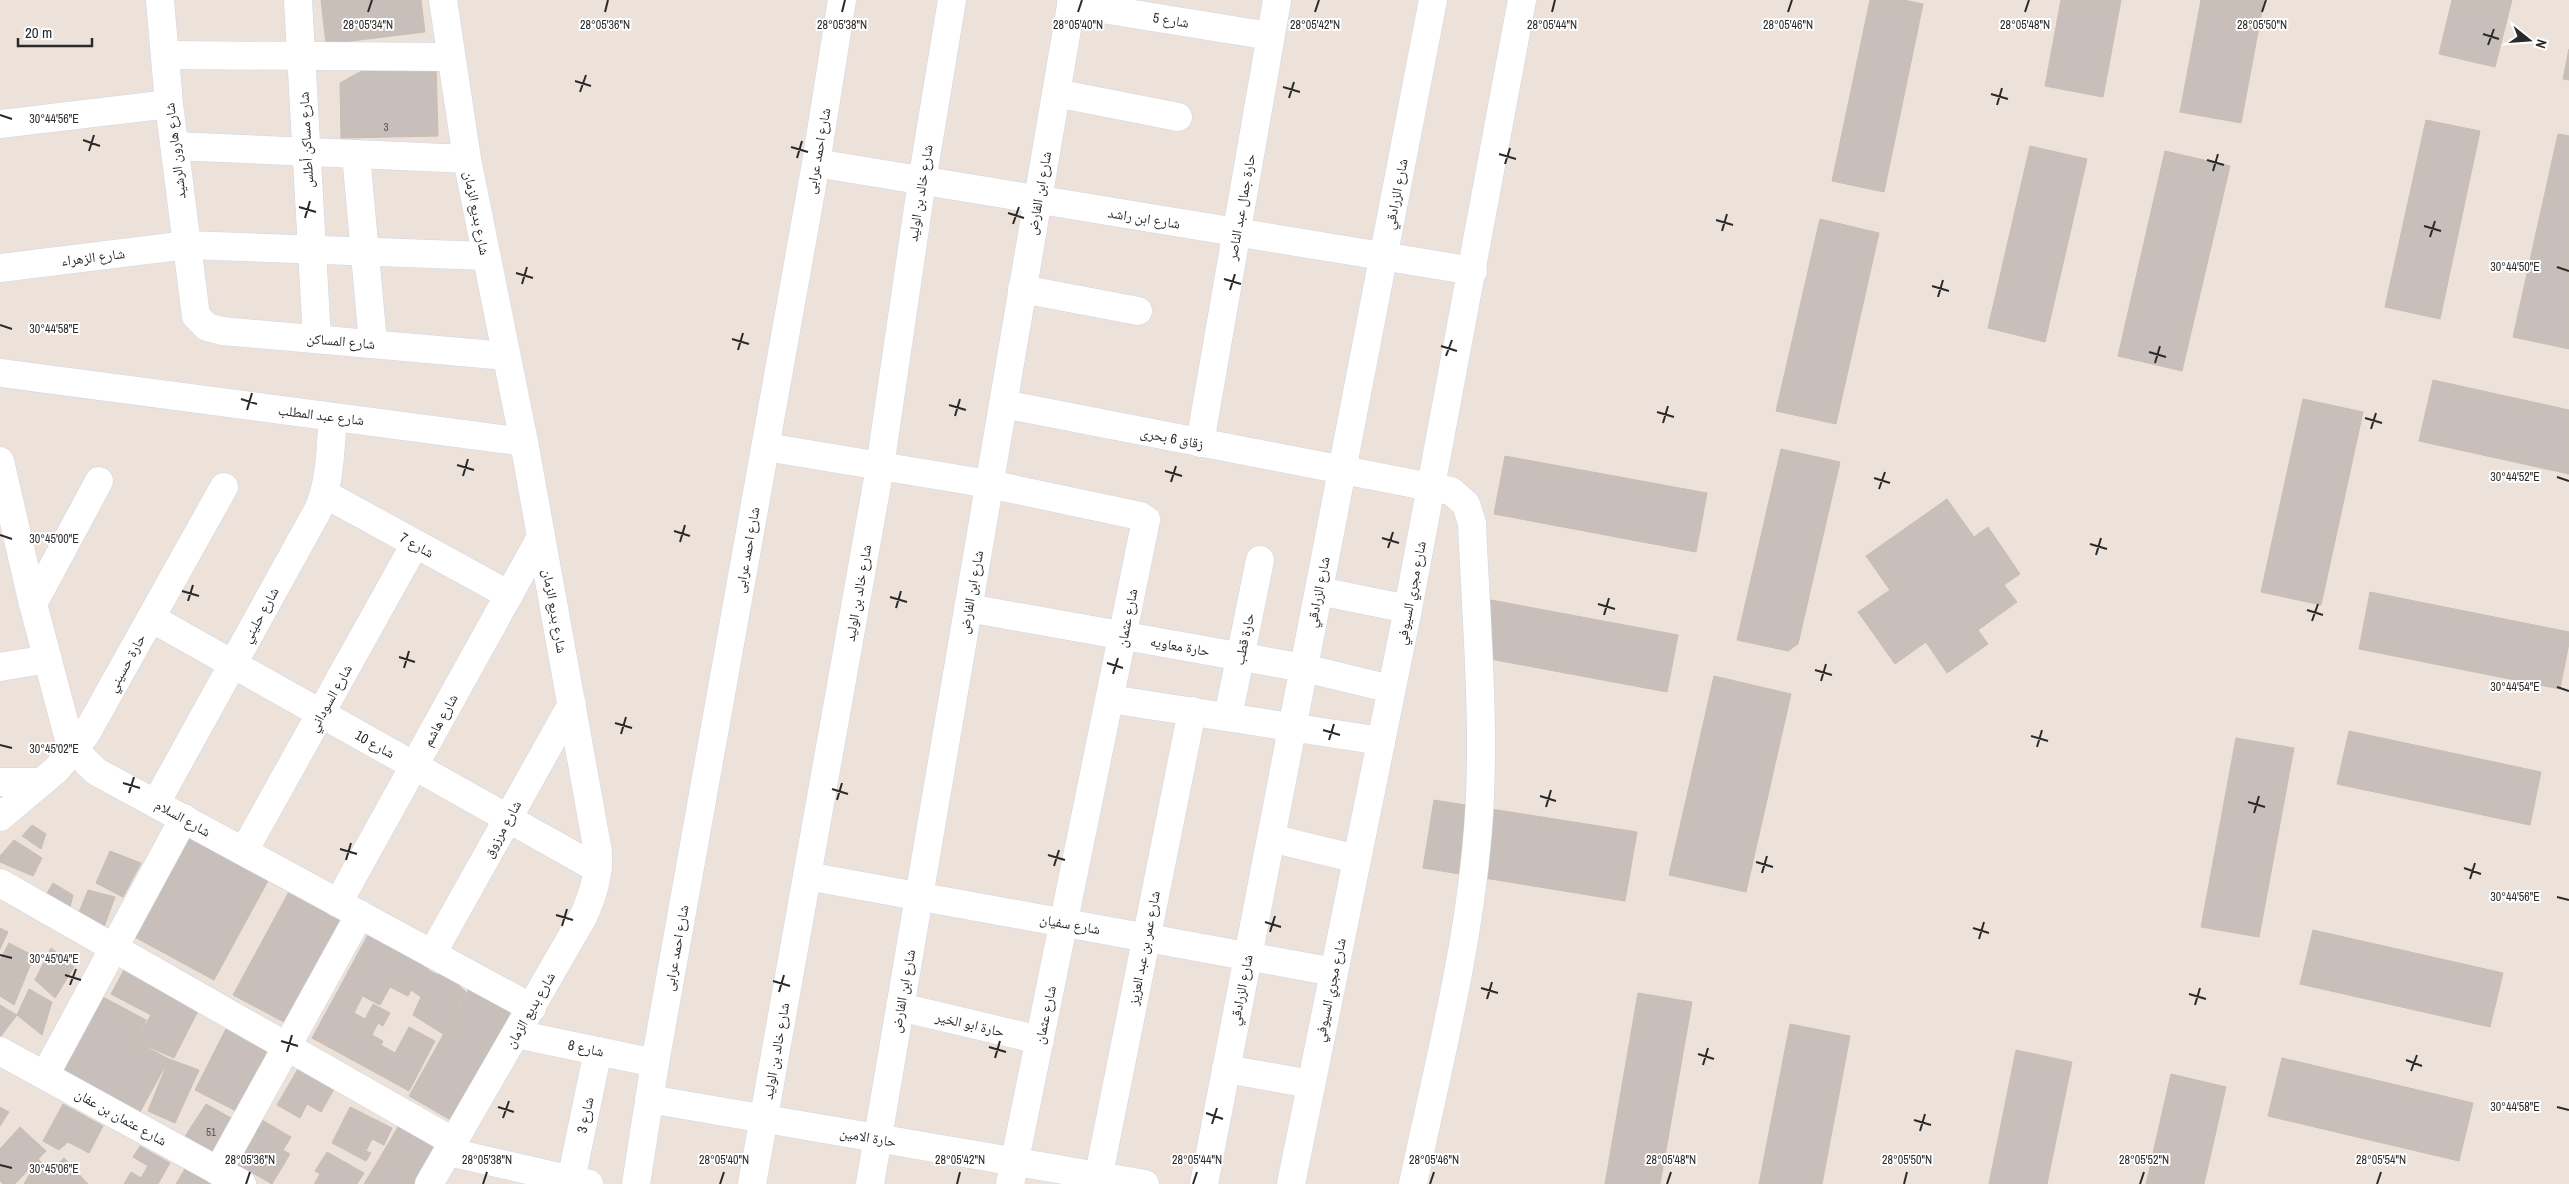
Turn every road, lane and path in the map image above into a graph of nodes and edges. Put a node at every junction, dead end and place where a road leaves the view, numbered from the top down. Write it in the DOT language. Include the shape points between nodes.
graph roads {
  1 [pos="160,0"];
  2 [pos="298,0"];
  3 [pos="443,0"];
  4 [pos="842,0"];
  5 [pos="952,0"];
  6 [pos="1277,0"];
  7 [pos="1433,0"];
  8 [pos="1522,0"];
  9 [pos="1071,2"];
  10 [pos="1270,36"];
  11 [pos="165,55"];
  12 [pos="302,57"];
  13 [pos="452,57"];
  14 [pos="1056,93"];
  15 [pos="169,104"];
  16 [pos="1178,117"];
  17 [pos="0,124"];
  18 [pos="175,146"];
  19 [pos="307,152"];
  20 [pos="356,154"];
  21 [pos="466,159"];
  22 [pos="816,163"];
  23 [pos="922,181"];
  24 [pos="1038,201"];
  25 [pos="1236,233"];
  26 [pos="187,245"];
  27 [pos="313,250"];
  28 [pos="365,252"];
  29 [pos="486,256"];
  30 [pos="1384,257"];
  31 [pos="0,268"];
  32 [pos="1473,271"];
  33 [pos="1022,289"];
  34 [pos="194,301"];
  35 [pos="1138,311"];
  36 [pos="317,339"];
  37 [pos="373,343"];
  38 [pos="506,356"];
  39 [pos="0,373"];
  40 [pos="1003,404"];
  41 [pos="333,417"];
  42 [pos="524,442"];
  43 [pos="1200,443"];
  44 [pos="766,447"];
  45 [pos="0,461"];
  46 [pos="880,467"];
  47 [pos="1342,471"];
  48 [pos="99,481"];
  49 [pos="990,484"];
  50 [pos="224,487"];
  51 [pos="1431,488"];
  52 [pos="325,494"];
  53 [pos="541,537"];
  54 [pos="415,544"];
  55 [pos="10,548"];
  56 [pos="1260,560"];
  57 [pos="1319,591"];
  58 [pos="509,595"];
  59 [pos="33,604"];
  60 [pos="968,608"];
  61 [pos="1408,609"];
  62 [pos="151,618"];
  63 [pos="1124,636"];
  64 [pos="1241,657"];
  65 [pos="48,659"];
  66 [pos="233,664"];
  67 [pos="0,667"];
  68 [pos="1304,668"];
  69 [pos="1391,689"];
  70 [pos="1110,699"];
  71 [pos="572,704"];
  72 [pos="1192,711"];
  73 [pos="321,714"];
  74 [pos="1228,717"];
  75 [pos="1292,727"];
  76 [pos="1381,741"];
  77 [pos="74,750"];
  78 [pos="414,766"];
  79 [pos="0,782"];
  80 [pos="41,782"];
  81 [pos="156,803"];
  82 [pos="0,817"];
  83 [pos="184,818"];
  84 [pos="508,818"];
  85 [pos="1271,838"];
  86 [pos="244,852"];
  87 [pos="1357,859"];
  88 [pos="598,869"];
  89 [pos="807,876"];
  90 [pos="0,883"];
  91 [pos="919,896"];
  92 [pos="349,909"];
  93 [pos="1064,923"];
  94 [pos="1146,938"];
  95 [pos="113,947"];
  96 [pos="432,954"];
  97 [pos="1248,956"];
  98 [pos="1334,972"];
  99 [pos="900,1007"];
  100 [pos="532,1008"];
  101 [pos="516,1034"];
  102 [pos="1040,1040"];
  103 [pos="287,1047"];
  104 [pos="0,1051"];
  105 [pos="598,1051"];
  106 [pos="655,1063"];
  107 [pos="1226,1069"];
  108 [pos="45,1074"];
  109 [pos="1311,1084"];
  110 [pos="649,1099"];
  111 [pos="764,1119"];
  112 [pos="878,1138"];
  113 [pos="452,1147"];
  114 [pos="218,1172"];
  115 [pos="1013,1173"];
  116 [pos="1098,1180"];
  117 [pos="580,1182"];
  118 [pos="242,1184"];
  119 [pos="429,1184"];
  120 [pos="636,1184"];
  121 [pos="752,1184"];
  122 [pos="870,1184"];
  123 [pos="1145,1184"];
  124 [pos="1204,1184"];
  125 [pos="1291,1184"];
  126 [pos="1413,1184"];
  1 -- 11 [label="street, شارع هارون الرشيد"];
  2 -- 12 [label="street, شارع مساكن أطلس"];
  3 -- 13 [label="street, شارع بديع الزمان"];
  4 -- 22 [label="street, شارع احمد عرابى"];
  5 -- 23 [label="street, شارع خالد بن الوليد"];
  6 -- 10 [label="street, حارة جمال عبد الناصر"];
  7 -- 30 [label="street, شارع الزرادقي"];
  8 -- 32 [label="street, شارع مجري السيوفي"];
  9 -- 10 [label="street, شارع 5"];
  9 -- 14 [label="street, شارع ابن الفارض"];
  10 -- 25 [label="street, حارة جمال عبد الناصر"];
  11 -- 12 [label="street"];
  11 -- 15 [label="street, شارع هارون الرشيد"];
  12 -- 13 [label="street"];
  12 -- 19 [label="street, شارع مساكن أطلس"];
  13 -- 21 [label="street, شارع بديع الزمان"];
  14 -- 16 [label="street"];
  14 -- 24 [label="street, شارع ابن الفارض"];
  15 -- 17 [label="street"];
  15 -- 18 [label="street, شارع هارون الرشيد"];
  18 -- 19 [label="street"];
  18 -- 26 [label="street, شارع هارون الرشيد"];
  19 -- 20 [label="street"];
  19 -- 27 [label="street, شارع مساكن أطلس"];
  20 -- 21 [label="street"];
  20 -- 28 [label="street"];
  21 -- 29 [label="street, شارع بديع الزمان"];
  22 -- 23 [label="street, شارع ابن راشد"];
  22 -- 44 [label="street, شارع احمد عرابى"];
  23 -- 24 [label="street, شارع ابن راشد"];
  23 -- 46 [label="street, شارع خالد بن الوليد"];
  24 -- 25 [label="street, شارع ابن راشد"];
  24 -- 33 [label="street, شارع ابن الفارض"];
  25 -- 30 [label="street, شارع ابن راشد"];
  25 -- 43 [label="street, حارة جمال عبد الناصر"];
  26 -- 27 [label="street, شارع الزهراء"];
  26 -- 31 [label="street, شارع الزهراء"];
  26 -- 34 [label="street, شارع هارون الرشيد"];
  27 -- 28 [label="street, شارع الزهراء"];
  27 -- 36 [label="street, شارع مساكن أطلس"];
  28 -- 29 [label="street, شارع الزهراء"];
  28 -- 37 [label="street"];
  29 -- 38 [label="street, شارع بديع الزمان"];
  30 -- 32 [label="street, شارع ابن راشد"];
  30 -- 47 [label="street, شارع الزرادقي"];
  32 -- 51 [label="street, شارع مجري السيوفي"];
  33 -- 35 [label="street"];
  33 -- 40 [label="street, شارع ابن الفارض"];
  34 -- 36 [label="street, شارع المساكن" via="196,316 207,327"];
  36 -- 37 [label="street, شارع المساكن"];
  37 -- 38 [label="street, شارع المساكن"];
  38 -- 42 [label="street, شارع بديع الزمان"];
  39 -- 41 [label="street, شارع عبد المطلب"];
  40 -- 43 [label="street, زقاق 6 بحرى"];
  40 -- 49 [label="street, شارع ابن الفارض"];
  41 -- 42 [label="street, شارع عبد المطلب"];
  41 -- 52 [label="street, شارع حليني"];
  42 -- 53 [label="street, شارع بديع الزمان"];
  43 -- 47 [label="street, زقاق 6 بحرى"];
  44 -- 46 [label="street, شارع عثمان"];
  44 -- 106 [label="street, شارع احمد عرابى"];
  45 -- 55 [label="street, شارع السلام"];
  46 -- 49 [label="street, شارع عثمان"];
  46 -- 89 [label="street, شارع خالد بن الوليد"];
  47 -- 51 [label="street, زقاق 6 بحرى"];
  47 -- 57 [label="street, شارع الزرادقي"];
  48 -- 59 [label="street"];
  49 -- 60 [label="street, شارع ابن الفارض"];
  49 -- 63 [label="street, شارع عثمان" via="1143,517 1146,524"];
  50 -- 62 [label="street, حارة حسيني"];
  51 -- 61 [label="street, شارع مجري السيوفي"];
  51 -- 126 [label="street, زقاق 6 بحرى" via="1450,491 1466,504 1472,523 1480,722 1479,814 1470,906"];
  52 -- 54 [label="street, شارع 7"];
  52 -- 66 [label="street, شارع حليني"];
  53 -- 58 [label="street, شارع هاشم"];
  53 -- 71 [label="street, شارع بديع الزمان"];
  54 -- 58 [label="street, شارع 7"];
  54 -- 73 [label="street, شارع السوداني"];
  55 -- 59 [label="street, شارع السلام"];
  56 -- 64 [label="street, حارة قطب"];
  57 -- 61 [label="street"];
  57 -- 68 [label="street, شارع الزرادقي"];
  58 -- 78 [label="street, شارع هاشم"];
  59 -- 65 [label="street, شارع السلام"];
  60 -- 63 [label="street, حارة معاويه"];
  60 -- 91 [label="street, شارع ابن الفارض"];
  61 -- 69 [label="street, شارع مجري السيوفي"];
  62 -- 66 [label="street, شارع 10"];
  62 -- 77 [label="street, حارة حسيني"];
  63 -- 64 [label="street, حارة معاويه"];
  63 -- 70 [label="street, شارع عثمان"];
  64 -- 68 [label="street, حارة معاويه"];
  64 -- 74 [label="street, حارة قطب"];
  65 -- 67 [label="street"];
  65 -- 77 [label="street, شارع السلام"];
  66 -- 73 [label="street, شارع 10"];
  66 -- 81 [label="street, شارع حليني"];
  68 -- 69 [label="street, حارة معاويه"];
  68 -- 75 [label="street, شارع الزرادقي"];
  69 -- 76 [label="street, شارع مجري السيوفي"];
  70 -- 72 [label="street"];
  70 -- 93 [label="street, شارع عثمان"];
  71 -- 84 [label="street, شارع مرزوق"];
  71 -- 88 [label="street, شارع بديع الزمان"];
  72 -- 74 [label="street"];
  72 -- 94 [label="street, شارع عمر بن عبد العزيز"];
  73 -- 78 [label="street, شارع 10"];
  73 -- 86 [label="street, شارع السوداني"];
  74 -- 75 [label="street"];
  75 -- 76 [label="street"];
  75 -- 85 [label="street, شارع الزرادقي"];
  76 -- 87 [label="street, شارع مجري السيوفي"];
  77 -- 80 [label="street, حارة حسيني"];
  77 -- 81 [label="street, شارع السلام" via="97,772"];
  78 -- 84 [label="street, شارع 10"];
  78 -- 92 [label="street, شارع هاشم"];
  79 -- 80 [label="street"];
  80 -- 82 [label="street, حارة حسيني"];
  81 -- 83 [label="street, شارع السلام"];
  83 -- 86 [label="street, شارع السلام"];
  83 -- 95 [label="street"];
  84 -- 88 [label="street, شارع 10"];
  84 -- 96 [label="street, شارع مرزوق"];
  85 -- 87 [label="street"];
  85 -- 97 [label="street, شارع الزرادقي"];
  86 -- 92 [label="street, شارع السلام"];
  87 -- 98 [label="street, شارع مجري السيوفي"];
  88 -- 100 [label="street, شارع بديع الزمان" via="583,917"];
  89 -- 91 [label="street, شارع سفيان"];
  89 -- 111 [label="street, شارع خالد بن الوليد"];
  90 -- 95 [label="street"];
  91 -- 93 [label="street, شارع سفيان"];
  91 -- 99 [label="street, شارع ابن الفارض"];
  92 -- 96 [label="street, شارع السلام"];
  92 -- 103 [label="street, شارع هاشم"];
  93 -- 94 [label="street, شارع سفيان"];
  93 -- 102 [label="street, شارع عثمان"];
  94 -- 97 [label="street, شارع سفيان"];
  94 -- 116 [label="street, شارع عمر بن عبد العزيز"];
  95 -- 103 [label="street"];
  95 -- 108 [label="street"];
  96 -- 100 [label="street, شارع السلام"];
  97 -- 98 [label="street, شارع سفيان"];
  97 -- 107 [label="street, شارع الزرادقي"];
  98 -- 109 [label="street, شارع مجري السيوفي"];
  99 -- 102 [label="street, حارة ابو الخير"];
  99 -- 112 [label="street, شارع ابن الفارض"];
  100 -- 101 [label="street, شارع بديع الزمان"];
  101 -- 105 [label="street, شارع 8"];
  101 -- 113 [label="street, شارع بديع الزمان"];
  102 -- 115 [label="street, شارع عثمان"];
  103 -- 113 [label="street"];
  103 -- 114 [label="street, شارع هاشم"];
  104 -- 108 [label="street, شارع عثمان بن عفان"];
  105 -- 106 [label="street, شارع 8"];
  105 -- 117 [label="street, شارع 3"];
  106 -- 110 [label="street, شارع احمد عرابى"];
  107 -- 109 [label="street"];
  107 -- 124 [label="street, شارع الزرادقي"];
  108 -- 114 [label="street, شارع عثمان بن عفان"];
  109 -- 125 [label="street, شارع مجري السيوفي"];
  110 -- 111 [label="street, حارة الامين"];
  110 -- 120 [label="street, شارع احمد عرابى"];
  111 -- 112 [label="street, حارة الامين"];
  111 -- 121 [label="street, شارع خالد بن الوليد"];
  112 -- 115 [label="street, حارة الامين"];
  112 -- 122 [label="street, شارع ابن الفارض"];
  113 -- 117 [label="street"];
  113 -- 119 [label="street, شارع بديع الزمان"];
  114 -- 118 [label="street, شارع عثمان بن عفان"];
  115 -- 116 [label="street, حارة الامين"];
  116 -- 123 [label="street, حارة الامين"];
}
